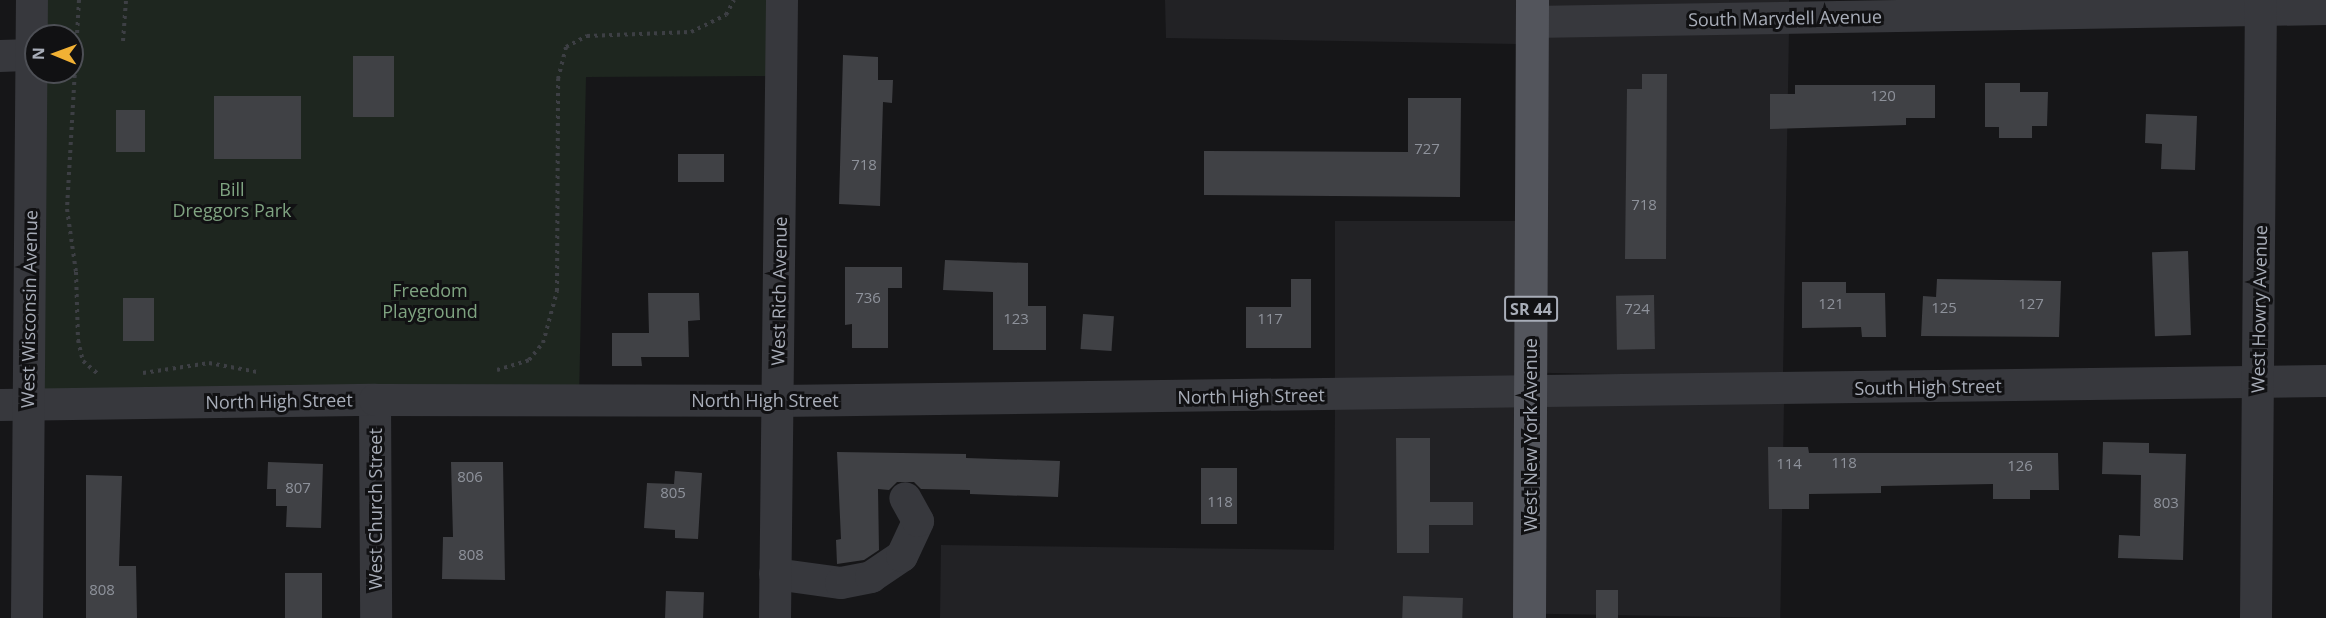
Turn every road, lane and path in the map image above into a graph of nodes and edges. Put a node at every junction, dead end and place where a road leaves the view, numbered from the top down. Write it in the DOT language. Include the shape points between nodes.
graph roads {
  1 [pos="32,0"];
  2 [pos="79,0"];
  3 [pos="126,0"];
  4 [pos="734,0"];
  5 [pos="782,0"];
  6 [pos="2261,4"];
  7 [pos="2326,9"];
  8 [pos="1532,11"];
  9 [pos="32,24"];
  10 [pos="123,41"];
  11 [pos="0,56"];
  12 [pos="24,56"];
  13 [pos="31,84"];
  14 [pos="491,372"];
  15 [pos="263,373"];
  16 [pos="138,374"];
  17 [pos="105,378"];
  18 [pos="2326,381"];
  19 [pos="2258,382"];
  20 [pos="1530,393"];
  21 [pos="375,399"];
  22 [pos="777,401"];
  23 [pos="14,405"];
  24 [pos="905,498"];
  25 [pos="776,574"];
  26 [pos="27,618"];
  27 [pos="376,618"];
  28 [pos="775,618"];
  29 [pos="1529,618"];
  30 [pos="2256,618"];
  1 -- 9 [label="street, West Wisconsin Avenue"];
  2 -- 17 [label="path" via="68,209 76,272 78,340 83,360"];
  3 -- 10 [label="path"];
  4 -- 14 [label="path" via="726,15 691,32 586,36 566,47 558,79 559,244 557,291 550,323 543,343 529,360"];
  5 -- 22 [label="street, West Rich Avenue"];
  6 -- 7 [label="street, South Marydell Avenue"];
  6 -- 8 [label="street, South Marydell Avenue"];
  6 -- 19 [label="street, West Howry Avenue"];
  8 -- 20 [label="main road, West New York Avenue / SR 44"];
  11 -- 12 [label="street"];
  13 -- 23 [label="street, West Wisconsin Avenue"];
  15 -- 16 [label="path" via="209,363"];
  18 -- 19 [label="street, South High Street"];
  19 -- 20 [label="street, South High Street"];
  19 -- 30 [label="street, West Howry Avenue"];
  20 -- 22 [label="street, North High Street"];
  20 -- 29 [label="main road, West New York Avenue / SR 44"];
  21 -- 22 [label="street, North High Street"];
  21 -- 23 [label="street, North High Street"];
  21 -- 27 [label="street, West Church Street"];
  22 -- 25 [label="street, West Rich Avenue"];
  23 -- 26 [label="street, West Wisconsin Avenue"];
  24 -- 25 [label="street" via="918,521 902,556 871,577 841,583"];
  25 -- 28 [label="street, West Rich Avenue"];
}
